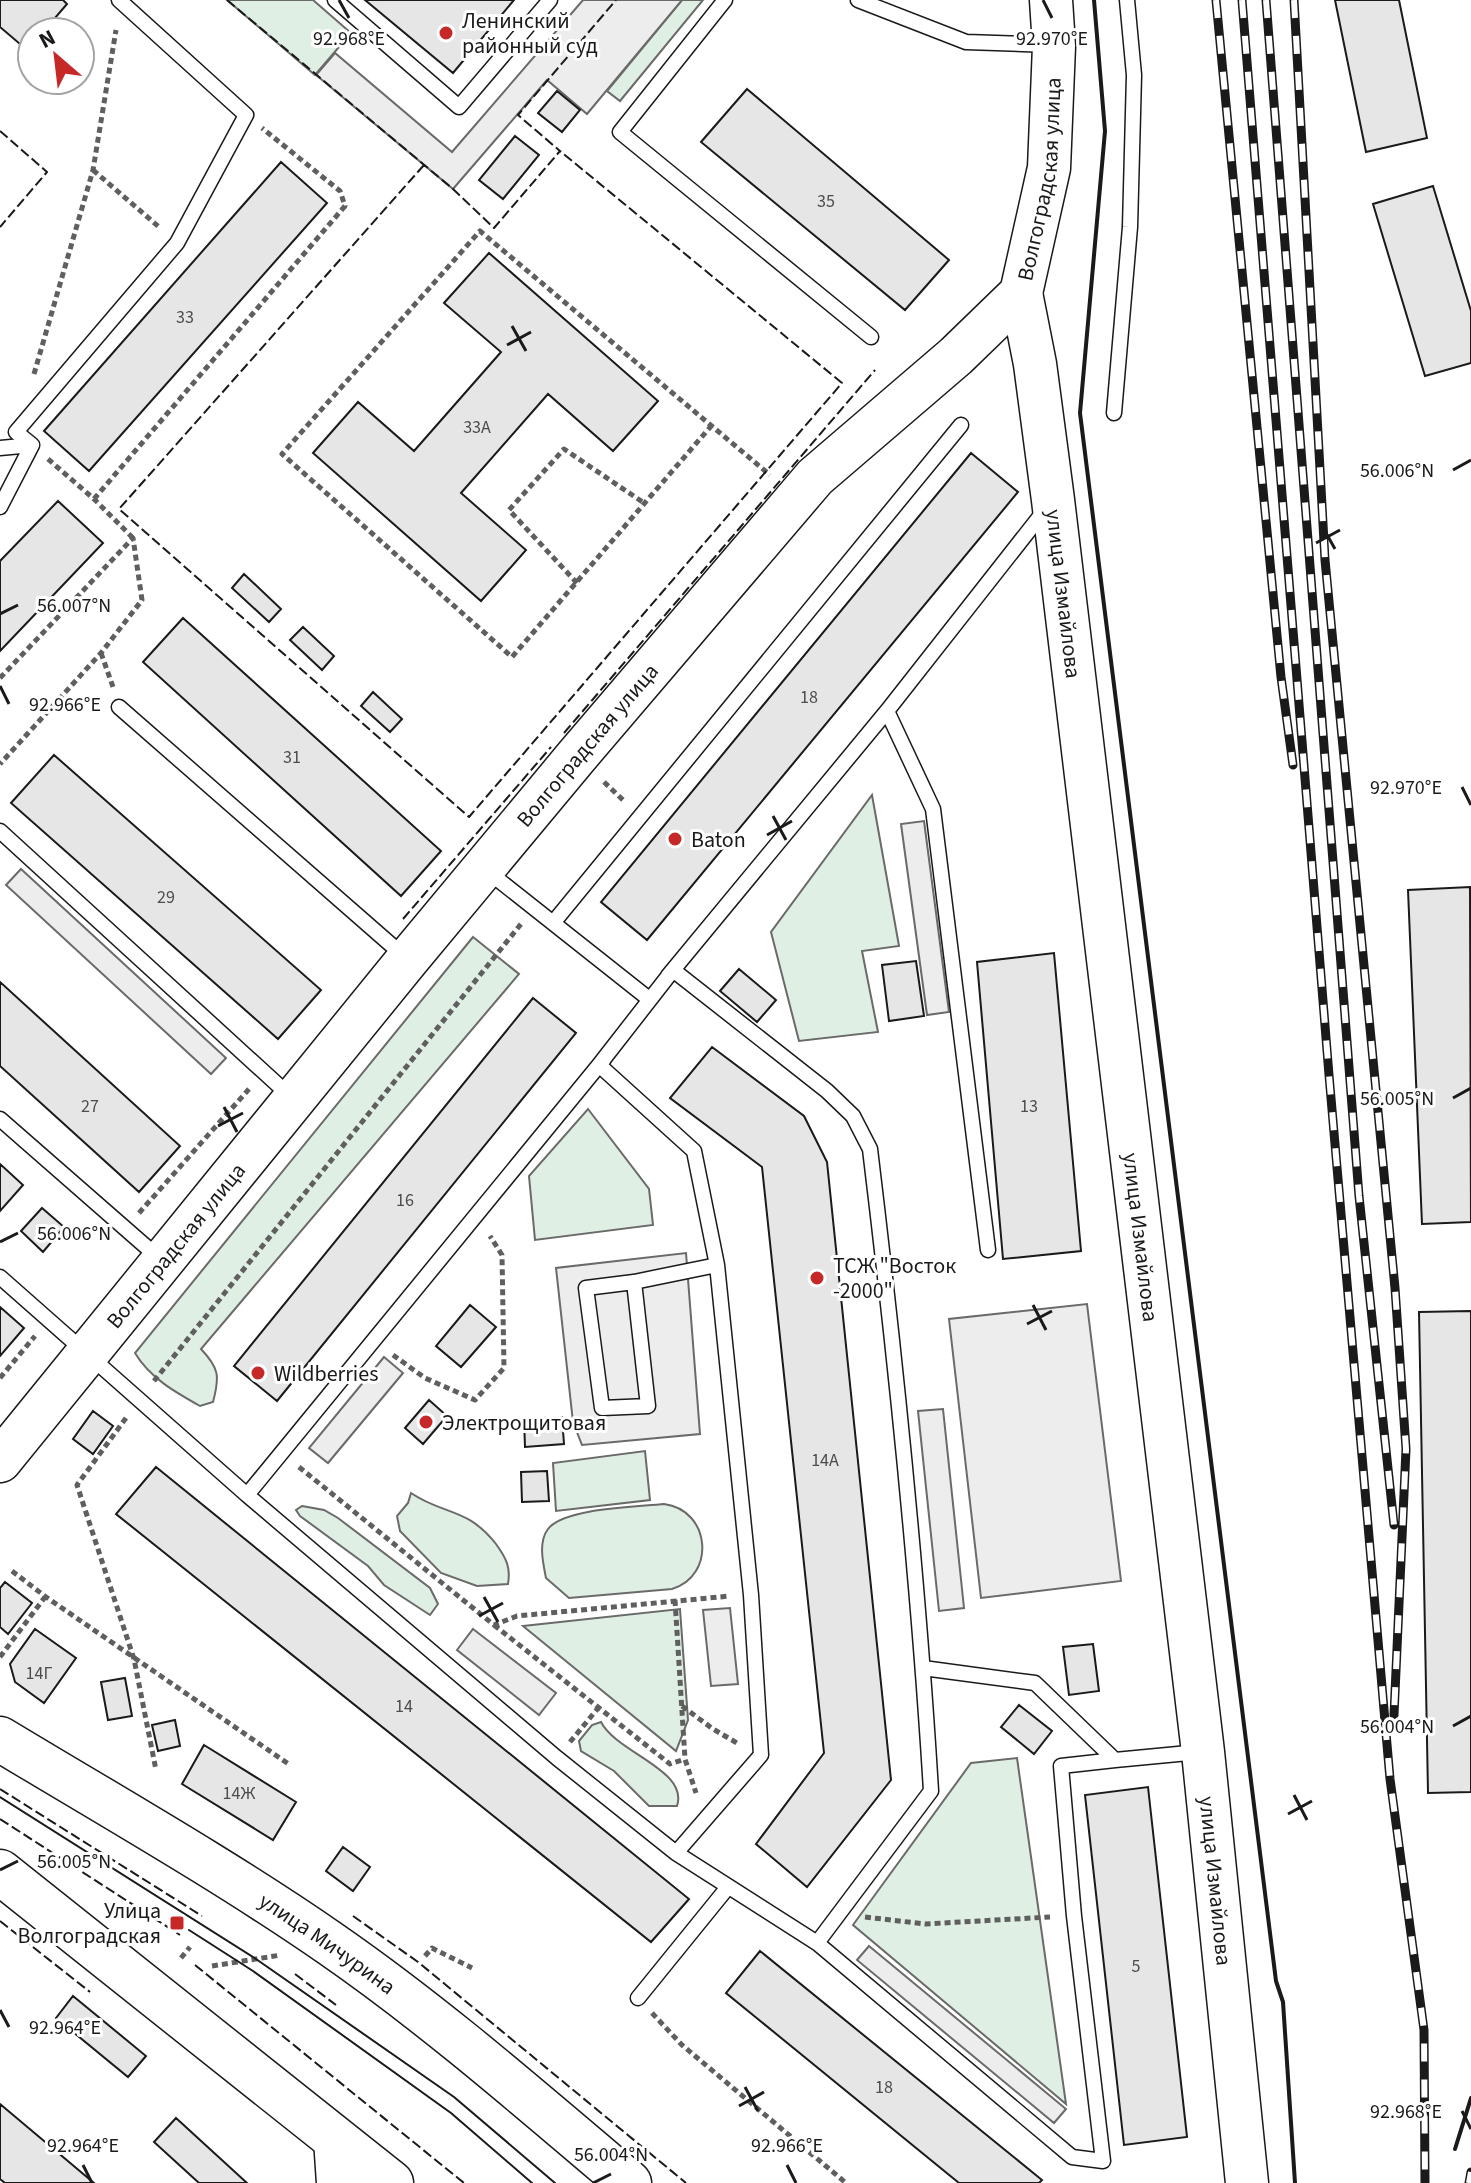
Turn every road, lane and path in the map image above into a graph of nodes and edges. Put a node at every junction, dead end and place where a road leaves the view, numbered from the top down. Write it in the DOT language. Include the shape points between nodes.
graph roads {
  1 [pos="335,0"];
  2 [pos="550,0"];
  3 [pos="725,0"];
  4 [pos="858,0"];
  5 [pos="1051,0"];
  6 [pos="1127,0"];
  7 [pos="120,1"];
  8 [pos="1054,46"];
  9 [pos="246,115"];
  10 [pos="93,170"];
  11 [pos="177,243"];
  12 [pos="1021,293"];
  13 [pos="871,337"];
  14 [pos="1114,413"];
  15 [pos="712,425"];
  16 [pos="961,425"];
  17 [pos="16,432"];
  18 [pos="32,445"];
  19 [pos="0,448"];
  20 [pos="774,478"];
  21 [pos="94,499"];
  22 [pos="1053,500"];
  23 [pos="644,503"];
  24 [pos="0,507"];
  25 [pos="133,538"];
  26 [pos="577,583"];
  27 [pos="101,653"];
  28 [pos="0,678"];
  29 [pos="119,707"];
  30 [pos="887,711"];
  31 [pos="0,764"];
  32 [pos="0,831"];
  33 [pos="484,869"];
  34 [pos="534,908"];
  35 [pos="553,923"];
  36 [pos="408,959"];
  37 [pos="673,970"];
  38 [pos="649,999"];
  39 [pos="599,1065"];
  40 [pos="293,1099"];
  41 [pos="0,1119"];
  42 [pos="477,1214"];
  43 [pos="988,1250"];
  44 [pos="162,1261"];
  45 [pos="717,1265"];
  46 [pos="0,1277"];
  47 [pos="634,1282"];
  48 [pos="48,1321"];
  49 [pos="374,1341"];
  50 [pos="88,1355"];
  51 [pos="0,1378"];
  52 [pos="139,1400"];
  53 [pos="283,1453"];
  54 [pos="0,1461"];
  55 [pos="247,1495"];
  56 [pos="12,1571"];
  57 [pos="751,1595"];
  58 [pos="46,1597"];
  59 [pos="675,1600"];
  60 [pos="494,1625"];
  61 [pos="0,1657"];
  62 [pos="134,1659"];
  63 [pos="923,1668"];
  64 [pos="682,1705"];
  65 [pos="599,1707"];
  66 [pos="0,1739"];
  67 [pos="1203,1752"];
  68 [pos="761,1755"];
  69 [pos="557,1758"];
  70 [pos="685,1759"];
  71 [pos="1115,1760"];
  72 [pos="290,1765"];
  73 [pos="156,1770"];
  74 [pos="705,1822"];
  75 [pos="676,1853"];
  76 [pos="0,1872"];
  77 [pos="728,1887"];
  78 [pos="840,1914"];
  79 [pos="1074,1916"];
  80 [pos="817,1943"];
  81 [pos="190,1947"];
  82 [pos="282,1955"];
  83 [pos="425,1956"];
  84 [pos="181,1958"];
  85 [pos="212,1966"];
  86 [pos="472,1968"];
  87 [pos="638,1998"];
  88 [pos="335,2139"];
  89 [pos="338,2183"];
  90 [pos="391,2183"];
  91 [pos="629,2183"];
  92 [pos="846,2183"];
  93 [pos="1247,2183"];
  1 -- 2 [label="lane" via="459,107"];
  3 -- 13 [label="lane" via="620,132"];
  4 -- 8 [label="lane" via="966,42"];
  5 -- 8 [label="main road, Волгоградская улица"];
  6 -- 14 [label="lane" via="1134,75 1130,227"];
  7 -- 9 [label="lane"];
  7 -- 10 [label="path"];
  8 -- 12 [label="main road, Волгоградская улица" via="1049,168"];
  9 -- 11 [label="lane"];
  9 -- 21 [label="path" via="340,191 345,206"];
  10 -- 11 [label="path"];
  10 -- 17 [label="path"];
  11 -- 17 [label="lane"];
  12 -- 22 [label="main road, улица Измайлова"];
  12 -- 33 [label="main road, Волгоградская улица" via="815,477"];
  15 -- 20 [label="path"];
  15 -- 23 [label="path"];
  15 -- 26 [label="path" via="480,231 282,454 512,657"];
  16 -- 35 [label="lane"];
  17 -- 18 [label="lane"];
  18 -- 19 [label="lane"];
  18 -- 21 [label="path"];
  18 -- 24 [label="lane"];
  21 -- 25 [label="path"];
  22 -- 30 [label="lane"];
  22 -- 67 [label="main road, улица Измайлова"];
  23 -- 26 [label="path"];
  23 -- 26 [label="path" via="564,449 509,510"];
  25 -- 27 [label="path" via="142,600"];
  25 -- 28 [label="path"];
  27 -- 29 [label="path"];
  27 -- 31 [label="path"];
  29 -- 36 [label="lane"];
  30 -- 37 [label="lane"];
  30 -- 43 [label="lane" via="933,809"];
  32 -- 40 [label="lane"];
  33 -- 34 [label="lane"];
  33 -- 36 [label="main road, Волгоградская улица"];
  34 -- 35 [label="lane"];
  34 -- 52 [label="path"];
  35 -- 38 [label="lane"];
  36 -- 40 [label="main road, Волгоградская улица"];
  37 -- 38 [label="lane"];
  37 -- 63 [label="lane" via="827,1091 853,1116 870,1149 900,1402"];
  38 -- 39 [label="lane"];
  39 -- 42 [label="lane"];
  39 -- 45 [label="lane" via="694,1151"];
  40 -- 44 [label="main road, Волгоградская улица"];
  41 -- 44 [label="lane"];
  42 -- 49 [label="lane"];
  42 -- 49 [label="path" via="502,1255 504,1368 475,1400 425,1378"];
  44 -- 50 [label="main road, Волгоградская улица"];
  45 -- 47 [label="lane"];
  45 -- 57 [label="lane"];
  46 -- 48 [label="lane"];
  47 -- 47 [label="lane" via="586,1288 602,1408 648,1406"];
  48 -- 50 [label="lane"];
  48 -- 51 [label="path"];
  49 -- 53 [label="lane"];
  50 -- 52 [label="lane"];
  50 -- 54 [label="main road, Волгоградская улица"];
  52 -- 55 [label="lane"];
  52 -- 62 [label="path" via="77,1485"];
  53 -- 55 [label="lane"];
  53 -- 60 [label="path"];
  55 -- 69 [label="lane"];
  56 -- 58 [label="path"];
  57 -- 59 [label="path"];
  57 -- 68 [label="lane"];
  58 -- 61 [label="path"];
  58 -- 62 [label="path"];
  59 -- 60 [label="path" via="517,1616"];
  59 -- 64 [label="path"];
  60 -- 65 [label="path"];
  62 -- 72 [label="path"];
  62 -- 73 [label="path"];
  63 -- 71 [label="lane" via="1035,1683"];
  63 -- 78 [label="lane" via="931,1791"];
  64 -- 68 [label="path"];
  64 -- 70 [label="path"];
  65 -- 69 [label="path"];
  65 -- 70 [label="path" via="670,1764"];
  66 -- 91 [label="main road, улица Мичурина" via="331,1944 475,2054"];
  67 -- 71 [label="lane"];
  67 -- 93 [label="main road, улица Измайлова"];
  68 -- 74 [label="lane"];
  69 -- 75 [label="lane"];
  70 -- 74 [label="path"];
  71 -- 79 [label="lane" via="1061,1766"];
  74 -- 75 [label="lane"];
  75 -- 77 [label="lane"];
  76 -- 88 [label="main road"];
  77 -- 80 [label="lane"];
  77 -- 87 [label="lane"];
  78 -- 79 [label="path" via="925,1924"];
  78 -- 80 [label="lane"];
  79 -- 80 [label="lane" via="1103,2161 1072,2157"];
  81 -- 84 [label="path"];
  82 -- 85 [label="path"];
  83 -- 86 [label="path" via="432,1948"];
  87 -- 92 [label="path" via="682,2045"];
  88 -- 89 [label="main road"];
  88 -- 90 [label="main road"];
}
